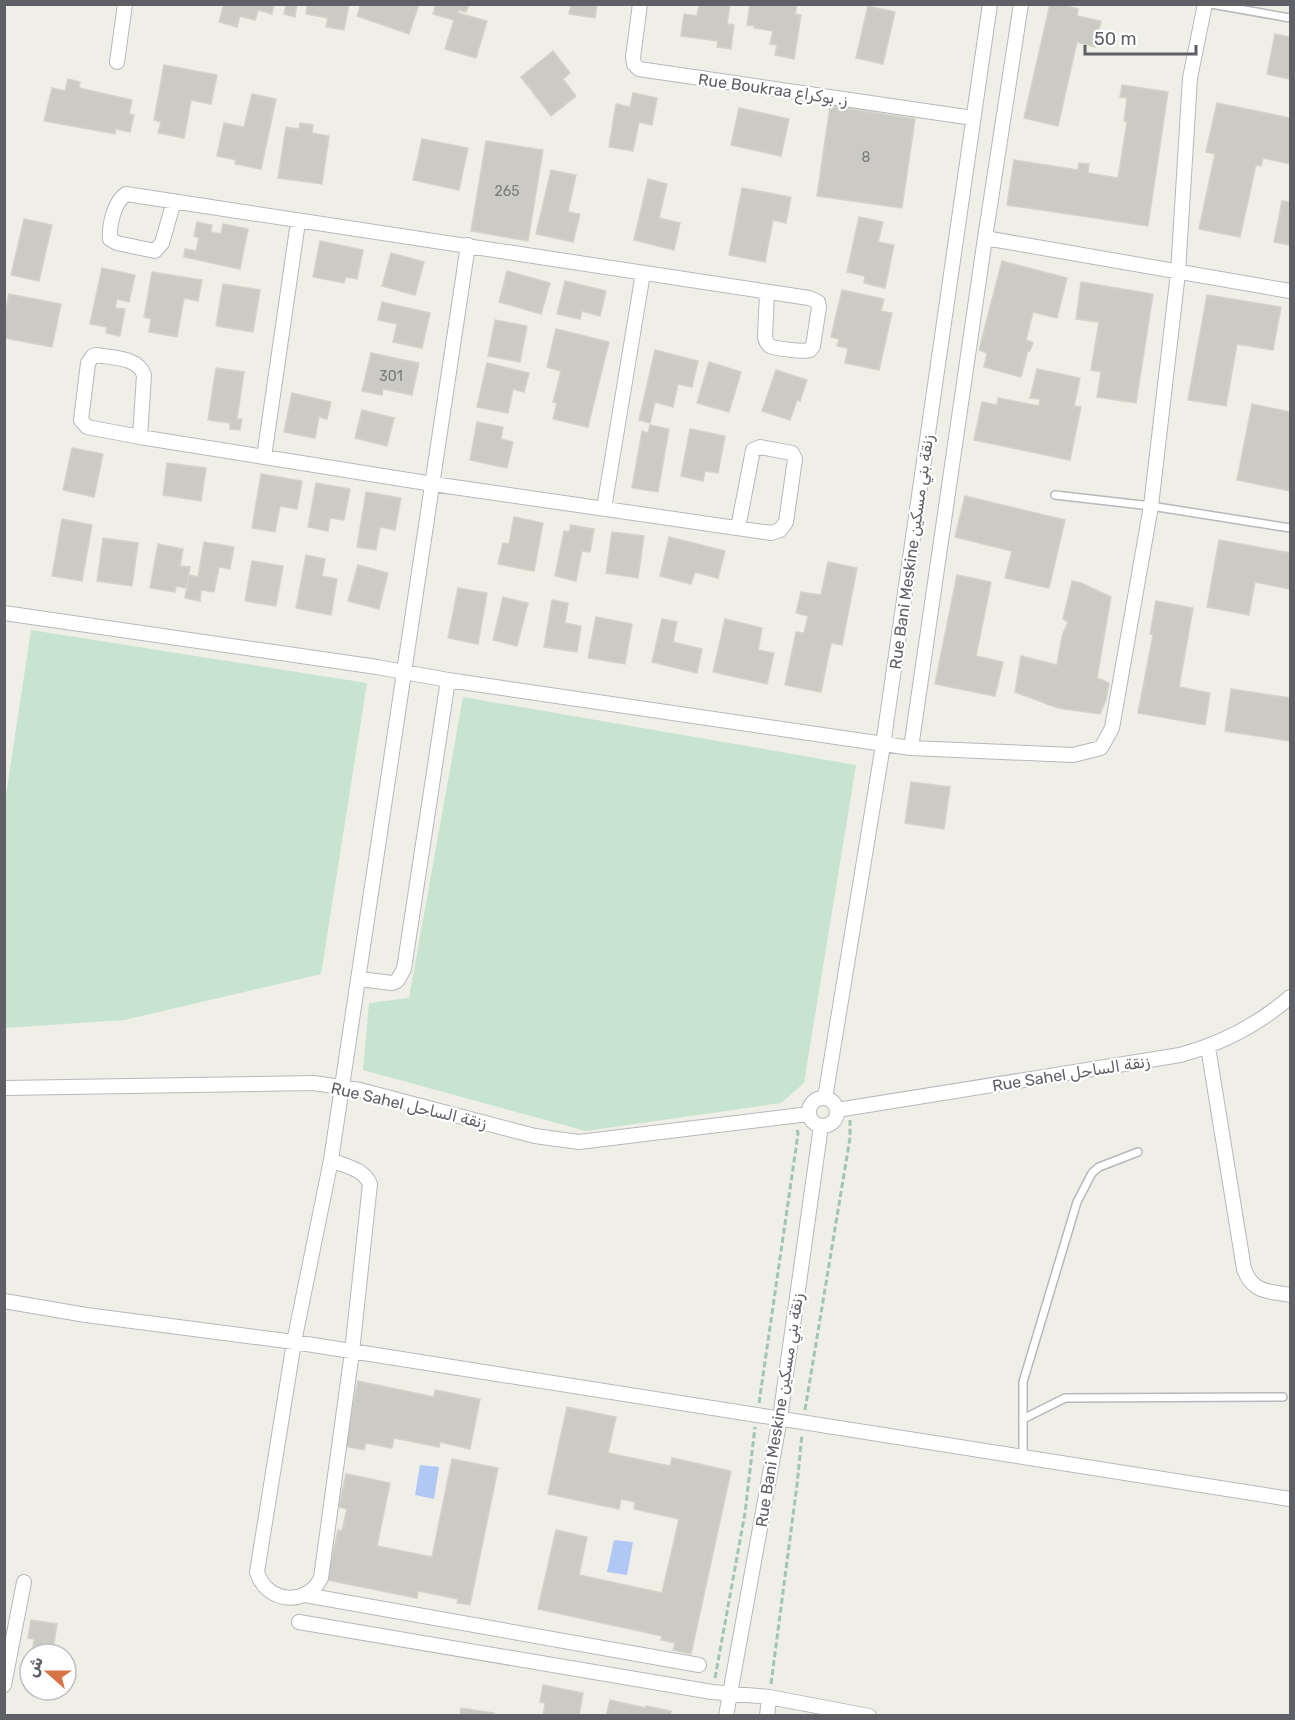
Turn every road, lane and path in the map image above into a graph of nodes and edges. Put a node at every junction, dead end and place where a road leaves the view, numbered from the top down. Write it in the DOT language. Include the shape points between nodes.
graph roads {
  1 [pos="125,4"];
  2 [pos="640,4"];
  3 [pos="990,4"];
  4 [pos="1021,4"];
  5 [pos="1205,4"];
  6 [pos="1211,4"];
  7 [pos="1290,18"];
  8 [pos="117,62"];
  9 [pos="973,118"];
  10 [pos="174,201"];
  11 [pos="298,222"];
  12 [pos="985,238"];
  13 [pos="468,245"];
  14 [pos="643,273"];
  15 [pos="1178,273"];
  16 [pos="1290,291"];
  17 [pos="767,292"];
  18 [pos="140,437"];
  19 [pos="264,457"];
  20 [pos="433,484"];
  21 [pos="1055,495"];
  22 [pos="1151,506"];
  23 [pos="604,508"];
  24 [pos="738,528"];
  25 [pos="1290,528"];
  26 [pos="4,613"];
  27 [pos="404,671"];
  28 [pos="448,680"];
  29 [pos="883,745"];
  30 [pos="911,748"];
  31 [pos="359,979"];
  32 [pos="1290,997"];
  33 [pos="1208,1047"];
  34 [pos="342,1087"];
  35 [pos="4,1088"];
  36 [pos="825,1098"];
  37 [pos="844,1109"];
  38 [pos="809,1114"];
  39 [pos="821,1126"];
  40 [pos="1138,1152"];
  41 [pos="331,1160"];
  42 [pos="1290,1295"];
  43 [pos="4,1301"];
  44 [pos="294,1342"];
  45 [pos="352,1352"];
  46 [pos="1282,1397"];
  47 [pos="780,1418"];
  48 [pos="1023,1419"];
  49 [pos="803,1422"];
  50 [pos="1023,1457"];
  51 [pos="1290,1499"];
  52 [pos="24,1582"];
  53 [pos="305,1596"];
  54 [pos="299,1622"];
  55 [pos="699,1665"];
  56 [pos="4,1685"];
  57 [pos="731,1694"];
  58 [pos="769,1697"];
  59 [pos="726,1716"];
  60 [pos="767,1716"];
  61 [pos="869,1716"];
  1 -- 8 [label="street"];
  2 -- 9 [label="street, Rue Boukraa ز. بوكراع" via="633,57 639,69"];
  3 -- 9 [label="street, Rue Bani Meskine زنقة بني مسكين"];
  4 -- 12 [label="street"];
  5 -- 15 [label="street" via="1190,78"];
  6 -- 7 [label="lane"];
  9 -- 29 [label="street, Rue Bani Meskine زنقة بني مسكين"];
  10 -- 10 [label="street" via="158,249 110,239 116,206 126,194"];
  10 -- 11 [label="street"];
  11 -- 13 [label="street"];
  11 -- 19 [label="street"];
  12 -- 15 [label="street"];
  12 -- 30 [label="street"];
  13 -- 14 [label="street"];
  13 -- 20 [label="street"];
  14 -- 17 [label="street"];
  14 -- 23 [label="street"];
  15 -- 16 [label="street"];
  15 -- 22 [label="street"];
  17 -- 17 [label="street" via="818,302 810,350 767,343"];
  18 -- 18 [label="street" via="142,369 131,362 96,355 88,363 82,423"];
  18 -- 19 [label="street"];
  19 -- 20 [label="street"];
  20 -- 23 [label="street"];
  20 -- 27 [label="street"];
  21 -- 22 [label="lane"];
  22 -- 25 [label="lane"];
  22 -- 30 [label="street" via="1112,728 1101,748 1055,756"];
  23 -- 24 [label="street"];
  24 -- 24 [label="street" via="771,533 783,527 795,459 792,453 760,447 753,450"];
  26 -- 27 [label="street"];
  27 -- 28 [label="street"];
  27 -- 31 [label="street"];
  28 -- 29 [label="street"];
  28 -- 31 [label="street" via="404,969 392,983"];
  29 -- 30 [label="street"];
  29 -- 36 [label="street, Rue Bani Meskine زنقة بني مسكين"];
  31 -- 34 [label="street"];
  32 -- 33 [label="street, Rue Sahel زنقة الساحل" via="1275,1011"];
  33 -- 37 [label="street, Rue Sahel زنقة الساحل" via="1153,1060"];
  33 -- 42 [label="street" via="1244,1269 1256,1287"];
  34 -- 35 [label="street, Rue Sahel زنقة الساحل" via="303,1083"];
  34 -- 38 [label="street, Rue Sahel زنقة الساحل" via="535,1136 579,1142"];
  34 -- 41 [label="street"];
  36 -- 37 [label="street"];
  36 -- 38 [label="street" via="813,1102"];
  37 -- 39 [label="street" via="831,1123"];
  37 -- 49 [label="path" via="850,1138"];
  38 -- 39 [label="street"];
  39 -- 47 [label="street, Rue Bani Meskine زنقة بني مسكين"];
  40 -- 48 [label="lane" via="1099,1167 1077,1202 1023,1382"];
  41 -- 44 [label="street"];
  41 -- 45 [label="street" via="362,1172 370,1184"];
  43 -- 44 [label="street"];
  44 -- 45 [label="street"];
  44 -- 53 [label="street" via="257,1572 268,1591 293,1598"];
  45 -- 47 [label="street"];
  45 -- 53 [label="street" via="321,1578"];
  46 -- 48 [label="lane" via="1065,1398"];
  47 -- 49 [label="street"];
  47 -- 57 [label="street, Rue Bani Meskine زنقة بني مسكين"];
  48 -- 50 [label="lane"];
  49 -- 50 [label="street"];
  49 -- 58 [label="path"];
  50 -- 51 [label="street"];
  52 -- 56 [label="street"];
  53 -- 55 [label="street"];
  54 -- 57 [label="street"];
  57 -- 58 [label="street"];
  57 -- 59 [label="street, Rue Bani Meskine زنقة بني مسكين"];
  58 -- 60 [label="street"];
  58 -- 61 [label="street"];
}
